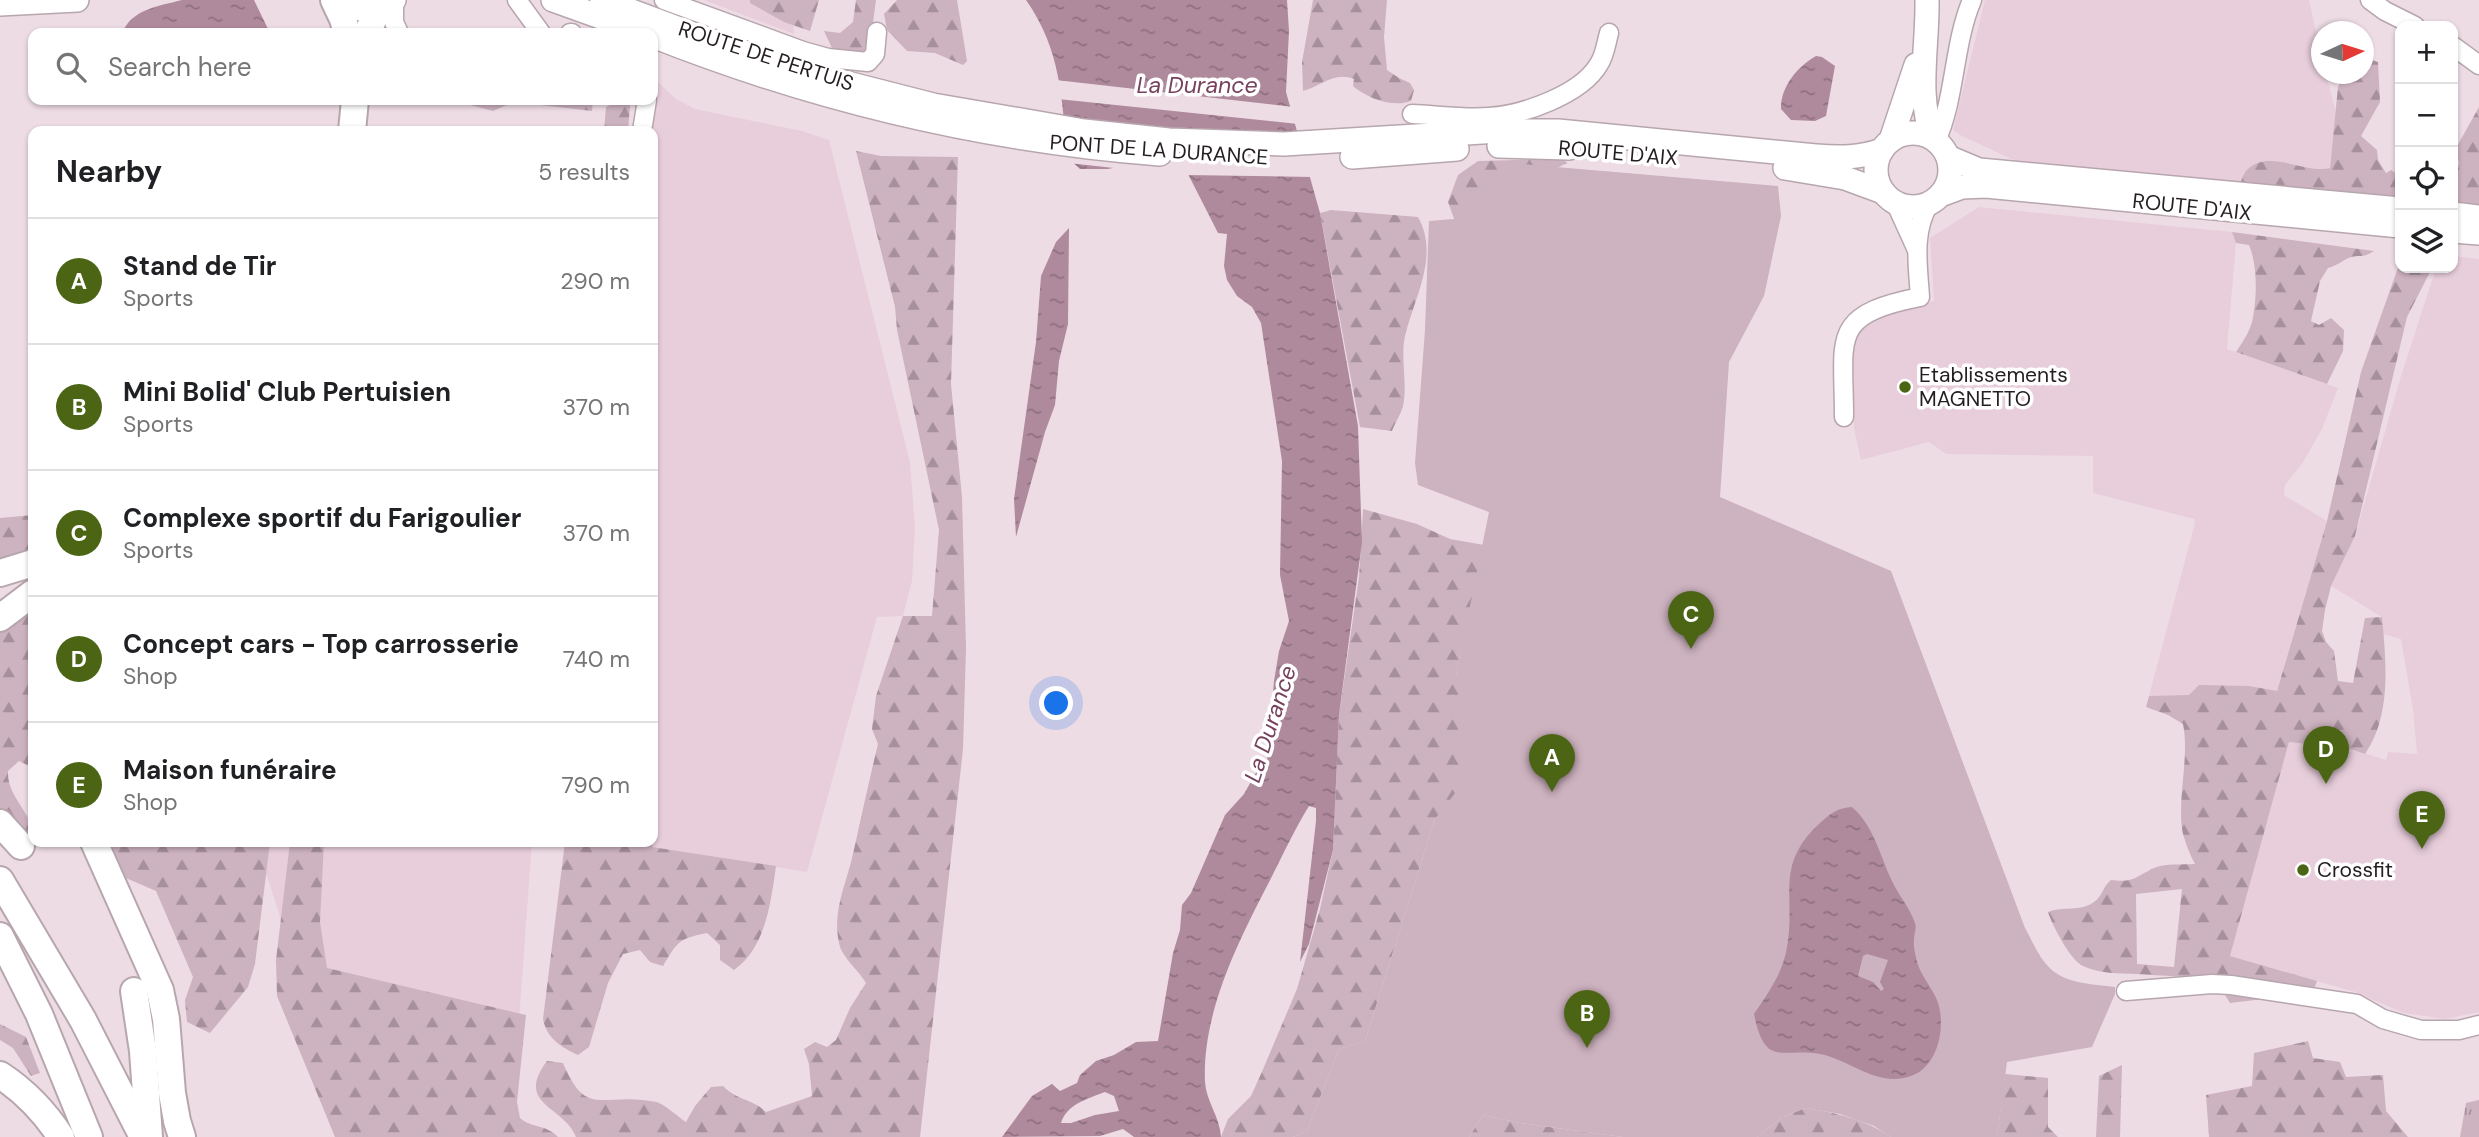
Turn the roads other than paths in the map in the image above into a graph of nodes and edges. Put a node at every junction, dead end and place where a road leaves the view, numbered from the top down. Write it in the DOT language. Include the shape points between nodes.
graph roads {
  1 [pos="76,0"];
  2 [pos="335,0"];
  3 [pos="517,0"];
  4 [pos="553,0"];
  5 [pos="602,0"];
  6 [pos="664,0"];
  7 [pos="1927,0"];
  8 [pos="1972,0"];
  9 [pos="2370,0"];
  10 [pos="389,3"];
  11 [pos="0,4"];
  12 [pos="2405,21"];
  13 [pos="345,28"];
  14 [pos="372,28"];
  15 [pos="397,28"];
  16 [pos="537,28"];
  17 [pos="631,28"];
  18 [pos="877,32"];
  19 [pos="1927,32"];
  20 [pos="1609,33"];
  21 [pos="658,38"];
  22 [pos="2458,50"];
  23 [pos="2479,65"];
  24 [pos="889,103"];
  25 [pos="345,105"];
  26 [pos="355,105"];
  27 [pos="1412,114"];
  28 [pos="342,126"];
  29 [pos="352,126"];
  30 [pos="1886,145"];
  31 [pos="1939,145"];
  32 [pos="1349,149"];
  33 [pos="1890,198"];
  34 [pos="1936,199"];
  35 [pos="2395,209"];
  36 [pos="2458,215"];
  37 [pos="2479,217"];
  38 [pos="2395,226"];
  39 [pos="2458,231"];
  40 [pos="2479,233"];
  41 [pos="1917,251"];
  42 [pos="1844,417"];
  43 [pos="28,565"];
  44 [pos="0,573"];
  45 [pos="28,597"];
  46 [pos="0,618"];
  47 [pos="0,823"];
  48 [pos="22,846"];
  49 [pos="96,847"];
  50 [pos="0,880"];
  51 [pos="0,936"];
  52 [pos="134,991"];
  53 [pos="2126,991"];
  54 [pos="2479,1025"];
  55 [pos="0,1075"];
  56 [pos="61,1137"];
  57 [pos="89,1137"];
  58 [pos="143,1137"];
  59 [pos="149,1137"];
  60 [pos="182,1137"];
  1 -- 11 [label="main road"];
  2 -- 10 [label="main road" via="362,10"];
  2 -- 13 [label="highway"];
  3 -- 16 [label="street"];
  4 -- 17 [label="main road, ROUTE DE PERTUIS"];
  5 -- 24 [label="main road, ROUTE DE PERTUIS"];
  6 -- 18 [label="street" via="803,51 842,60 872,59"];
  7 -- 19 [label="main road"];
  8 -- 31 [label="street"];
  9 -- 12 [label="street"];
  10 -- 14 [label="highway"];
  10 -- 15 [label="street"];
  19 -- 30 [label="main road"];
  19 -- 31 [label="main road" via="1926,120"];
  20 -- 27 [label="street" via="1601,62 1590,76 1535,108 1489,117"];
  21 -- 24 [label="main road, ROUTE DE PERTUIS" via="763,75"];
  22 -- 23 [label="street"];
  24 -- 32 [label="main road, PONT DE LA DURANCE" via="945,107 1119,143"];
  25 -- 28 [label="highway"];
  26 -- 29 [label="highway"];
  30 -- 31 [label="main road" via="1916,133"];
  30 -- 32 [label="main road, ROUTE D'AIX" via="1864,156 1827,157 1532,130"];
  30 -- 33 [label="main road" via="1876,167 1879,184"];
  31 -- 34 [label="main road" via="1950,176"];
  31 -- 35 [label="main road, ROUTE D'AIX" via="1968,167 1987,171"];
  32 -- 33 [label="main road, ROUTE D'AIX" via="1558,147 1796,169 1845,178"];
  33 -- 34 [label="main road" via="1912,208"];
  33 -- 41 [label="street"];
  34 -- 38 [label="main road, ROUTE D'AIX" via="1962,187 1986,186"];
  34 -- 41 [label="street" via="1920,221"];
  36 -- 37 [label="main road"];
  39 -- 40 [label="main road"];
  41 -- 42 [label="street" via="1920,297 1865,313 1847,332"];
  43 -- 44 [label="highway"];
  45 -- 46 [label="highway"];
  47 -- 48 [label="highway"];
  49 -- 60 [label="highway" via="160,990"];
  50 -- 58 [label="highway" via="83,1020"];
  51 -- 57 [label="highway" via="39,1014"];
  52 -- 59 [label="highway"];
  53 -- 54 [label="street" via="2231,985 2357,1004 2383,1019 2421,1030"];
  55 -- 56 [label="highway" via="40,1108"];
}
